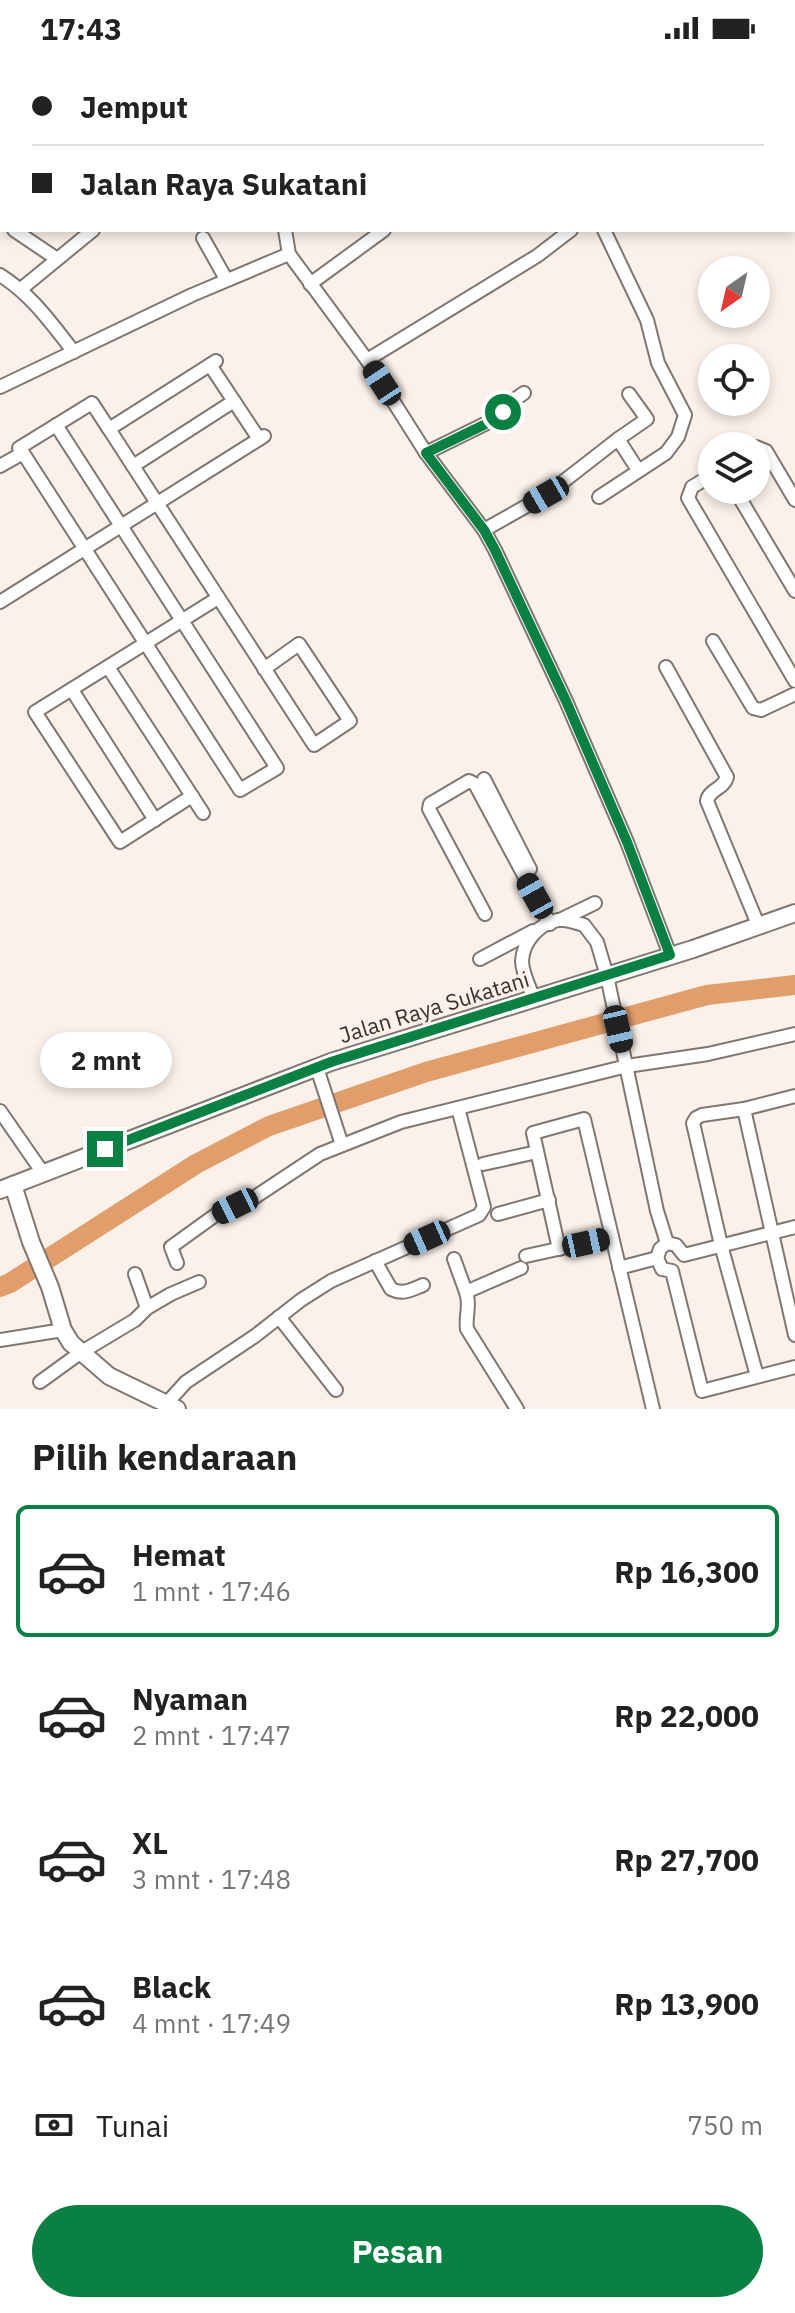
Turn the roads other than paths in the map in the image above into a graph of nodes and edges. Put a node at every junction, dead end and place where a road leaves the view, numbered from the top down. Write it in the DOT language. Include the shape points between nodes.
graph roads {
  1 [pos="17,232"];
  2 [pos="87,232"];
  3 [pos="285,232"];
  4 [pos="381,232"];
  5 [pos="568,232"];
  6 [pos="605,232"];
  7 [pos="203,238"];
  8 [pos="289,254"];
  9 [pos="57,259"];
  10 [pos="0,275"];
  11 [pos="226,279"];
  12 [pos="310,284"];
  13 [pos="21,289"];
  14 [pos="74,352"];
  15 [pos="367,360"];
  16 [pos="0,387"];
  17 [pos="524,393"];
  18 [pos="629,394"];
  19 [pos="234,401"];
  20 [pos="56,425"];
  21 [pos="109,429"];
  22 [pos="618,439"];
  23 [pos="23,453"];
  24 [pos="426,453"];
  25 [pos="770,458"];
  26 [pos="0,466"];
  27 [pos="133,466"];
  28 [pos="638,470"];
  29 [pos="698,483"];
  30 [pos="599,497"];
  31 [pos="795,500"];
  32 [pos="158,503"];
  33 [pos="743,504"];
  34 [pos="121,526"];
  35 [pos="484,530"];
  36 [pos="85,549"];
  37 [pos="795,591"];
  38 [pos="218,598"];
  39 [pos="0,602"];
  40 [pos="181,620"];
  41 [pos="713,641"];
  42 [pos="146,643"];
  43 [pos="108,667"];
  44 [pos="666,667"];
  45 [pos="264,669"];
  46 [pos="795,681"];
  47 [pos="72,690"];
  48 [pos="795,694"];
  49 [pos="484,779"];
  50 [pos="192,796"];
  51 [pos="203,813"];
  52 [pos="155,820"];
  53 [pos="595,903"];
  54 [pos="795,913"];
  55 [pos="485,914"];
  56 [pos="552,923"];
  57 [pos="759,927"];
  58 [pos="670,955"];
  59 [pos="480,959"];
  60 [pos="607,976"];
  61 [pos="534,999"];
  62 [pos="795,1034"];
  63 [pos="627,1066"];
  64 [pos="317,1068"];
  65 [pos="794,1101"];
  66 [pos="458,1108"];
  67 [pos="744,1109"];
  68 [pos="0,1111"];
  69 [pos="342,1145"];
  70 [pos="537,1152"];
  71 [pos="483,1164"];
  72 [pos="43,1173"];
  73 [pos="7,1187"];
  74 [pos="549,1200"];
  75 [pos="498,1214"];
  76 [pos="795,1227"];
  77 [pos="771,1233"];
  78 [pos="612,1237"];
  79 [pos="667,1243"];
  80 [pos="721,1245"];
  81 [pos="559,1249"];
  82 [pos="684,1255"];
  83 [pos="657,1258"];
  84 [pos="454,1259"];
  85 [pos="375,1261"];
  86 [pos="177,1263"];
  87 [pos="619,1268"];
  88 [pos="672,1271"];
  89 [pos="135,1274"];
  90 [pos="199,1282"];
  91 [pos="423,1285"];
  92 [pos="466,1292"];
  93 [pos="147,1308"];
  94 [pos="279,1317"];
  95 [pos="63,1330"];
  96 [pos="795,1335"];
  97 [pos="0,1340"];
  98 [pos="80,1353"];
  99 [pos="795,1367"];
  100 [pos="757,1376"];
  101 [pos="40,1382"];
  102 [pos="336,1390"];
  103 [pos="171,1407"];
  104 [pos="517,1409"];
  105 [pos="653,1409"];
  1 -- 9 [label="street"];
  2 -- 9 [label="street"];
  3 -- 8 [label="street"];
  4 -- 12 [label="street"];
  5 -- 15 [label="street"];
  6 -- 28 [label="street" via="685,415 666,453"];
  7 -- 11 [label="street"];
  8 -- 11 [label="street"];
  8 -- 12 [label="street"];
  9 -- 13 [label="street"];
  10 -- 13 [label="street"];
  11 -- 14 [label="street"];
  12 -- 15 [label="street"];
  13 -- 14 [label="street"];
  14 -- 16 [label="street"];
  15 -- 24 [label="street"];
  17 -- 24 [label="street" via="499,417"];
  18 -- 22 [label="street" via="647,419"];
  19 -- 21 [label="street" via="213,363"];
  19 -- 27 [label="street"];
  19 -- 32 [label="street" via="261,438"];
  20 -- 21 [label="street" via="92,403"];
  20 -- 23 [label="street" via="19,448"];
  20 -- 34 [label="street"];
  21 -- 27 [label="street"];
  22 -- 28 [label="street"];
  22 -- 35 [label="street" via="546,495"];
  23 -- 26 [label="street"];
  23 -- 36 [label="street"];
  24 -- 35 [label="street"];
  25 -- 31 [label="street"];
  27 -- 32 [label="street"];
  28 -- 30 [label="street"];
  29 -- 46 [label="street" via="688,498"];
  32 -- 34 [label="street"];
  32 -- 38 [label="street"];
  33 -- 37 [label="street"];
  34 -- 36 [label="street"];
  34 -- 40 [label="street"];
  35 -- 58 [label="street" via="566,701"];
  36 -- 39 [label="street"];
  36 -- 42 [label="street"];
  38 -- 40 [label="street"];
  38 -- 45 [label="street"];
  40 -- 42 [label="street"];
  40 -- 42 [label="street" via="277,768 240,790"];
  41 -- 48 [label="street" via="753,708 761,710"];
  42 -- 43 [label="street"];
  43 -- 47 [label="street"];
  43 -- 50 [label="street"];
  44 -- 57 [label="street" via="727,777 707,801"];
  45 -- 45 [label="street" via="314,745 350,721 299,644"];
  47 -- 52 [label="street"];
  47 -- 52 [label="street" via="35,712 120,842"];
  49 -- 56 [label="street"];
  50 -- 51 [label="street"];
  50 -- 52 [label="street"];
  53 -- 56 [label="street"];
  54 -- 57 [label="main road, Jalan Raya Sukatani"];
  55 -- 56 [label="street" via="429,809 469,781"];
  56 -- 59 [label="street"];
  56 -- 60 [label="street" via="584,925 597,942"];
  56 -- 61 [label="street" via="525,944 522,964"];
  57 -- 58 [label="main road, Jalan Raya Sukatani"];
  58 -- 60 [label="main road, Jalan Raya Sukatani"];
  60 -- 61 [label="main road, Jalan Raya Sukatani"];
  60 -- 63 [label="street"];
  61 -- 64 [label="main road, Jalan Raya Sukatani"];
  62 -- 63 [label="street"];
  63 -- 66 [label="street"];
  63 -- 79 [label="street"];
  64 -- 69 [label="street"];
  64 -- 72 [label="main road, Jalan Raya Sukatani"];
  65 -- 67 [label="street"];
  66 -- 69 [label="street"];
  66 -- 85 [label="street" via="482,1211"];
  67 -- 77 [label="street"];
  67 -- 80 [label="street" via="702,1115 693,1123"];
  68 -- 72 [label="street"];
  69 -- 86 [label="street" via="194,1229 171,1247"];
  70 -- 71 [label="street"];
  70 -- 74 [label="street"];
  70 -- 78 [label="street" via="533,1133 584,1119"];
  72 -- 73 [label="main road, Jalan Raya Sukatani"];
  73 -- 95 [label="main road"];
  74 -- 75 [label="street"];
  74 -- 81 [label="street"];
  76 -- 77 [label="street"];
  77 -- 80 [label="street"];
  77 -- 96 [label="street"];
  78 -- 81 [label="street"];
  78 -- 87 [label="street"];
  79 -- 82 [label="street"];
  79 -- 83 [label="street"];
  80 -- 82 [label="street"];
  80 -- 100 [label="street"];
  81 -- 92 [label="street"];
  82 -- 88 [label="street"];
  83 -- 87 [label="street"];
  83 -- 88 [label="street" via="662,1269"];
  84 -- 92 [label="street"];
  85 -- 91 [label="street" via="395,1291"];
  85 -- 94 [label="street" via="331,1281"];
  87 -- 105 [label="street"];
  88 -- 100 [label="street" via="702,1391"];
  89 -- 93 [label="street"];
  90 -- 93 [label="street"];
  92 -- 104 [label="street" via="467,1329"];
  93 -- 98 [label="street"];
  94 -- 102 [label="street"];
  94 -- 103 [label="street" via="186,1382"];
  95 -- 97 [label="street"];
  95 -- 98 [label="main road"];
  98 -- 101 [label="street"];
  98 -- 103 [label="main road" via="109,1376"];
  99 -- 100 [label="street"];
}
